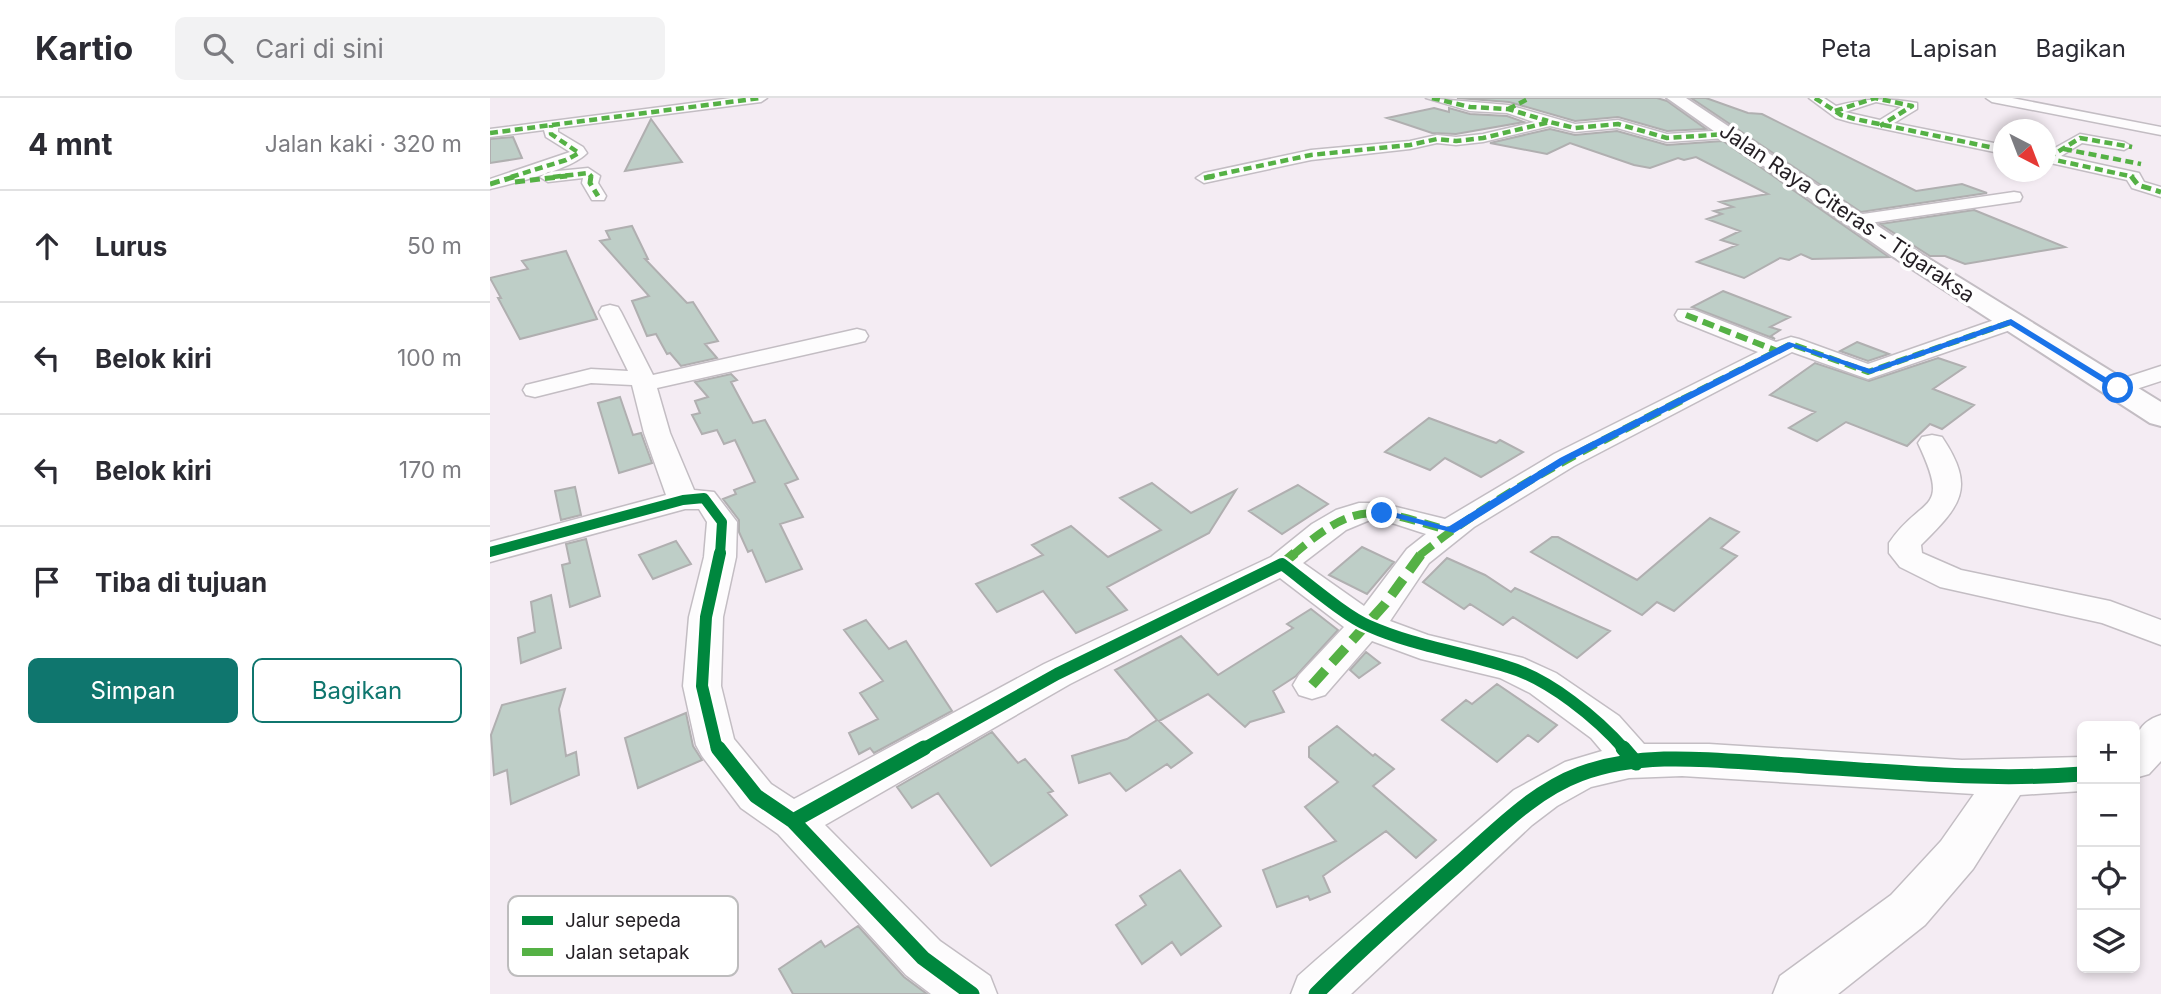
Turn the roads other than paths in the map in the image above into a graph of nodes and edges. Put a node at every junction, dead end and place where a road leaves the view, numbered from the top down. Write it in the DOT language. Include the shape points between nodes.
graph roads {
  1 [pos="761,98"];
  2 [pos="1432,98"];
  3 [pos="1530,98"];
  4 [pos="1675,98"];
  5 [pos="1815,98"];
  6 [pos="1992,98"];
  7 [pos="1865,99"];
  8 [pos="2041,101"];
  9 [pos="2108,104"];
  10 [pos="1508,108"];
  11 [pos="1835,111"];
  12 [pos="2161,113"];
  13 [pos="2089,116"];
  14 [pos="1550,122"];
  15 [pos="551,125"];
  16 [pos="1881,126"];
  17 [pos="2141,128"];
  18 [pos="492,131"];
  19 [pos="2161,131"];
  20 [pos="1727,134"];
  21 [pos="2132,147"];
  22 [pos="1993,148"];
  23 [pos="2064,149"];
  24 [pos="2056,153"];
  25 [pos="2056,160"];
  26 [pos="2141,164"];
  27 [pos="1204,178"];
  28 [pos="490,185"];
  29 [pos="2161,192"];
  30 [pos="598,196"];
  31 [pos="2014,197"];
  32 [pos="1856,220"];
  33 [pos="610,312"];
  34 [pos="1686,316"];
  35 [pos="2011,322"];
  36 [pos="857,336"];
  37 [pos="1777,351"];
  38 [pos="2161,373"];
  39 [pos="643,381"];
  40 [pos="2118,388"];
  41 [pos="535,390"];
  42 [pos="2161,416"];
  43 [pos="1932,443"];
  44 [pos="683,500"];
  45 [pos="1450,531"];
  46 [pos="490,552"];
  47 [pos="1282,564"];
  48 [pos="1366,625"];
  49 [pos="2161,633"];
  50 [pos="1312,685"];
  51 [pos="2161,730"];
  52 [pos="2140,757"];
  53 [pos="1636,763"];
  54 [pos="2077,774"];
  55 [pos="2008,779"];
  56 [pos="793,821"];
  57 [pos="972,994"];
  58 [pos="1316,994"];
  59 [pos="1798,994"];
  1 -- 15 [label="street"];
  2 -- 10 [label="street" via="1475,108"];
  3 -- 10 [label="street"];
  4 -- 20 [label="main road, Jalan Raya Citeras - Tigaraksa"];
  5 -- 11 [label="street"];
  6 -- 8 [label="street"];
  7 -- 11 [label="street"];
  7 -- 16 [label="street" via="1913,107"];
  8 -- 13 [label="street"];
  9 -- 13 [label="street"];
  10 -- 14 [label="street"];
  11 -- 16 [label="street"];
  12 -- 17 [label="street"];
  13 -- 17 [label="street"];
  14 -- 20 [label="street" via="1575,128 1618,124 1667,138"];
  14 -- 27 [label="street" via="1483,138 1437,139 1311,155"];
  15 -- 18 [label="street"];
  15 -- 28 [label="street" via="551,134 579,153"];
  16 -- 22 [label="street"];
  17 -- 19 [label="street"];
  20 -- 32 [label="main road, Jalan Raya Citeras - Tigaraksa"];
  21 -- 23 [label="street" via="2080,138"];
  23 -- 24 [label="street"];
  23 -- 26 [label="street"];
  25 -- 29 [label="street" via="2130,175 2138,185"];
  28 -- 30 [label="street" via="588,173"];
  31 -- 32 [label="street"];
  32 -- 35 [label="main road, Jalan Raya Citeras - Tigaraksa"];
  33 -- 39 [label="street"];
  34 -- 37 [label="street"];
  35 -- 37 [label="street" via="1870,372 1794,344"];
  35 -- 40 [label="main road, Jalan Raya Citeras - Tigaraksa"];
  36 -- 39 [label="street"];
  37 -- 45 [label="street" via="1564,460"];
  38 -- 40 [label="street"];
  39 -- 41 [label="street" via="591,376"];
  39 -- 44 [label="street"];
  40 -- 42 [label="main road, Jalan Raya Citeras - Tigaraksa"];
  43 -- 49 [label="street" via="1948,479 1947,496 1938,512 1905,543 1911,560 1952,579 2110,613"];
  44 -- 46 [label="street"];
  44 -- 56 [label="street" via="704,498 722,522 720,557 706,617 702,686 716,746 756,796"];
  45 -- 47 [label="street" via="1365,511 1323,531"];
  45 -- 48 [label="street" via="1418,556"];
  47 -- 48 [label="street"];
  47 -- 56 [label="street" via="1057,674"];
  48 -- 50 [label="street"];
  48 -- 53 [label="street" via="1421,646 1510,667 1543,683 1605,727"];
  51 -- 52 [label="street"];
  53 -- 55 [label="street" via="1688,759"];
  53 -- 58 [label="street" via="1557,784 1516,813"];
  54 -- 55 [label="street"];
  55 -- 59 [label="street" via="1957,855 1908,910"];
  56 -- 57 [label="street" via="923,958"];
}
